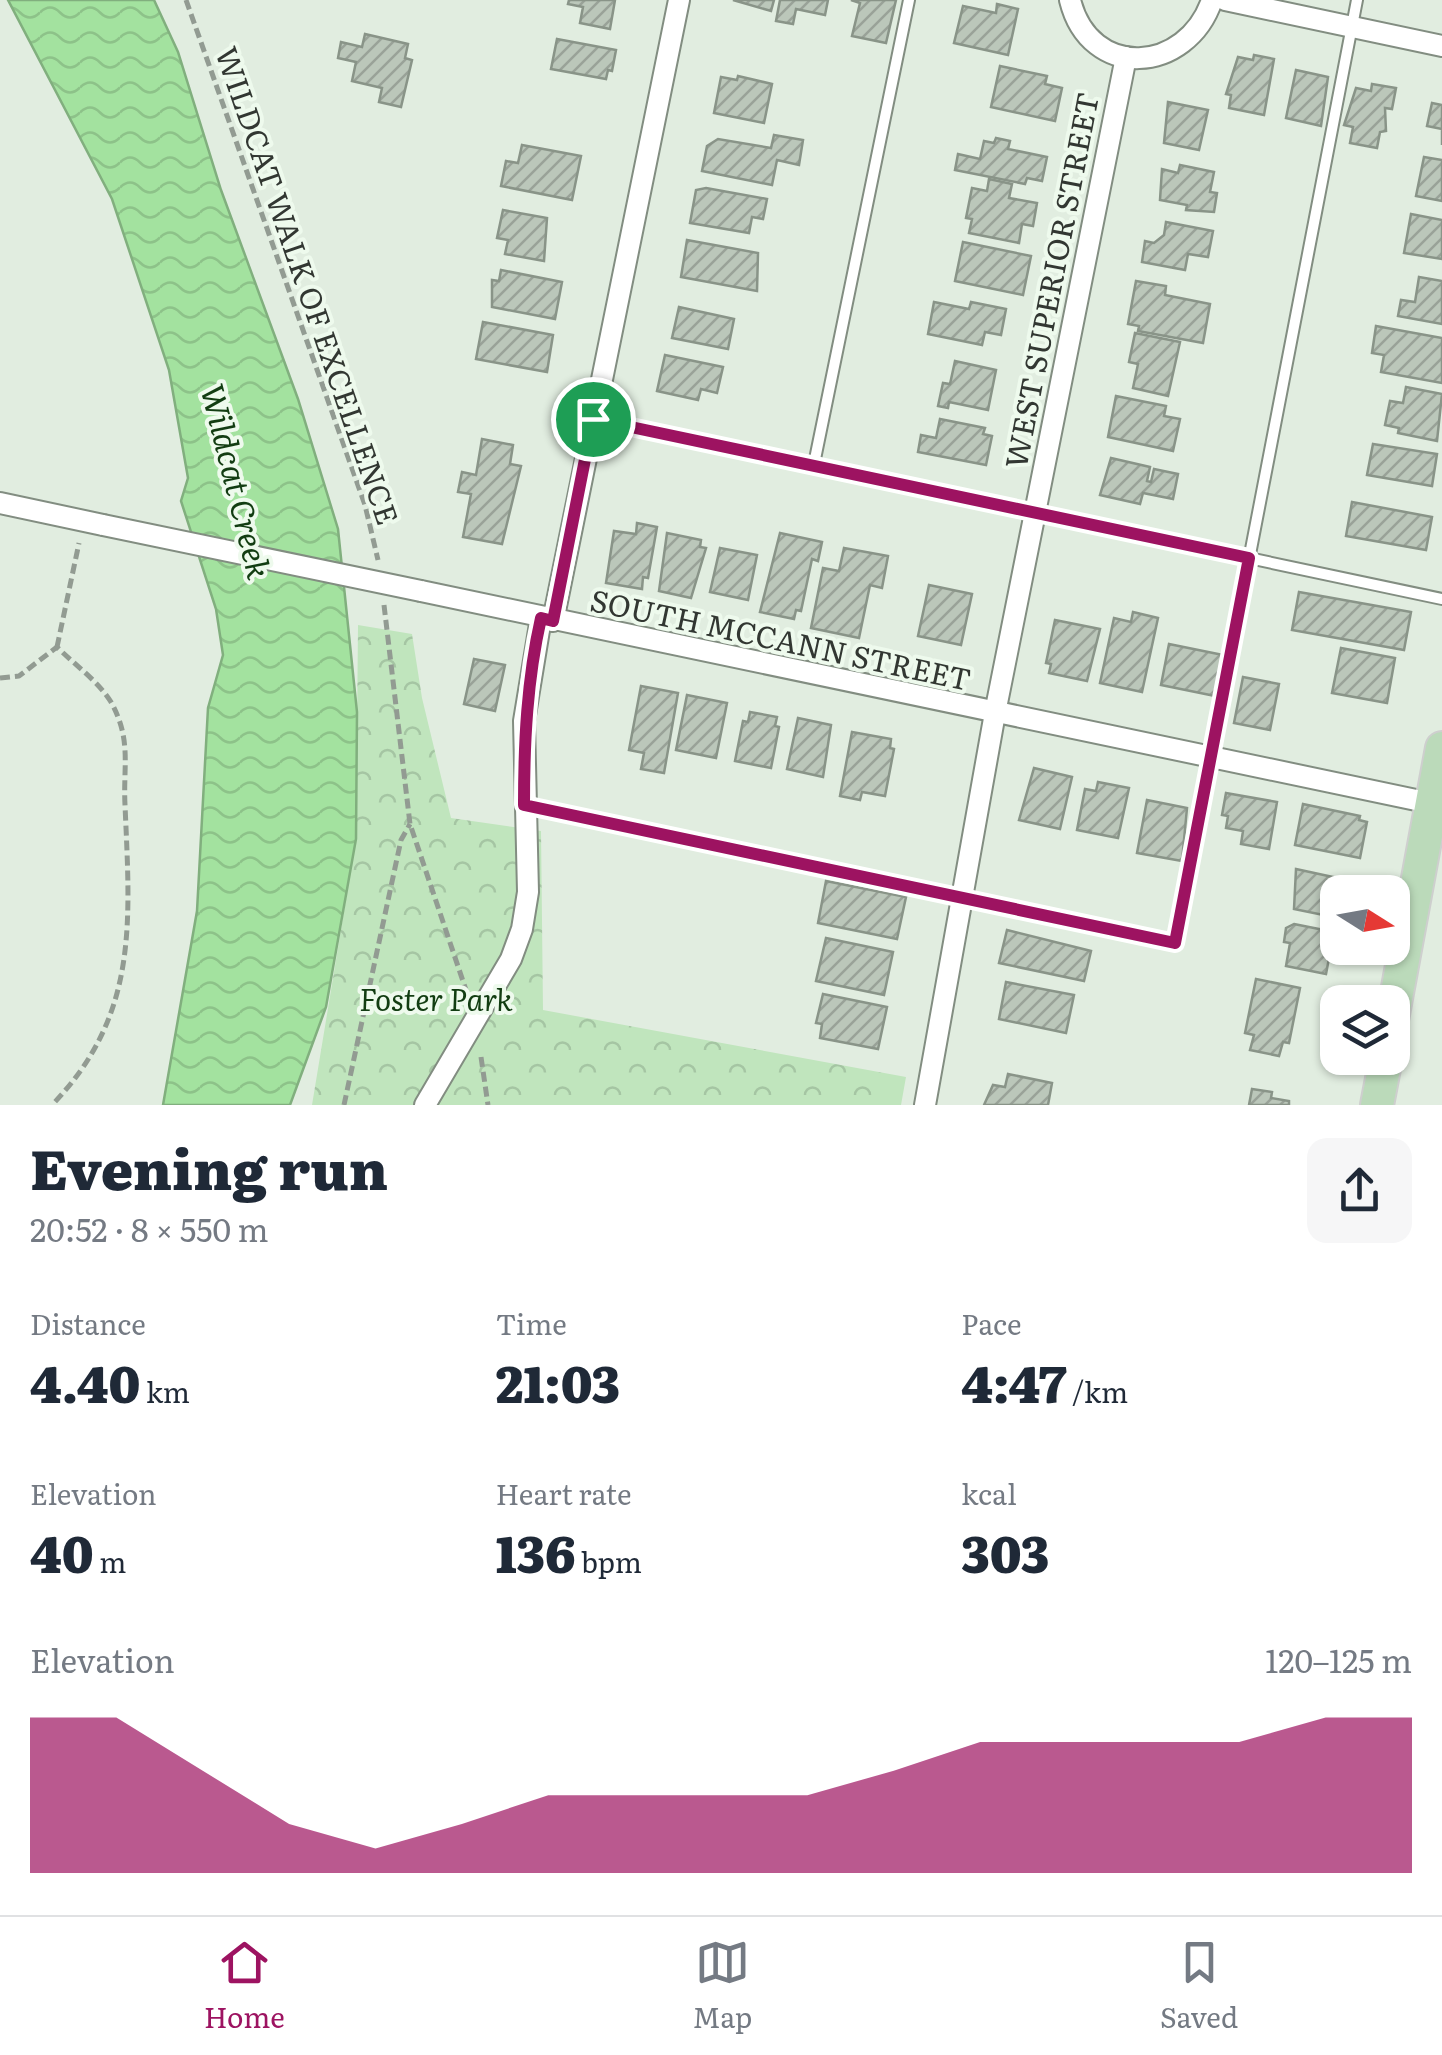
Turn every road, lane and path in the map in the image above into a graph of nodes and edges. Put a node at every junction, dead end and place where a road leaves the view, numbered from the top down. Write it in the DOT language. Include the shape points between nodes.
graph roads {
  1 [pos="186,0"];
  2 [pos="679,0"];
  3 [pos="909,0"];
  4 [pos="1070,0"];
  5 [pos="1212,0"];
  6 [pos="1225,0"];
  7 [pos="1357,0"];
  8 [pos="1351,28"];
  9 [pos="1442,46"];
  10 [pos="1126,57"];
  11 [pos="593,419"];
  12 [pos="814,464"];
  13 [pos="0,503"];
  14 [pos="1034,512"];
  15 [pos="94,523"];
  16 [pos="1249,558"];
  17 [pos="378,566"];
  18 [pos="1442,599"];
  19 [pos="384,603"];
  20 [pos="547,619"];
  21 [pos="58,648"];
  22 [pos="0,678"];
  23 [pos="995,714"];
  24 [pos="1442,748"];
  25 [pos="1209,758"];
  26 [pos="524,805"];
  27 [pos="1437,805"];
  28 [pos="410,824"];
  29 [pos="962,896"];
  30 [pos="1399,985"];
  31 [pos="476,1021"];
  32 [pos="1383,1075"];
  33 [pos="52,1105"];
  34 [pos="344,1105"];
  35 [pos="425,1105"];
  36 [pos="488,1105"];
  37 [pos="925,1105"];
  38 [pos="1377,1105"];
  1 -- 17 [label="path, WILDCAT WALK OF EXCELLENCE" via="365,505"];
  2 -- 11 [label="street"];
  3 -- 12 [label="lane"];
  4 -- 10 [label="street, WEST SUPERIOR STREET" via="1086,34"];
  5 -- 10 [label="street, WEST SUPERIOR STREET" via="1191,38 1172,52"];
  6 -- 8 [label="street"];
  7 -- 8 [label="lane"];
  8 -- 9 [label="street"];
  8 -- 16 [label="lane"];
  10 -- 14 [label="street, WEST SUPERIOR STREET"];
  11 -- 12 [label="lane"];
  11 -- 20 [label="street"];
  12 -- 14 [label="lane"];
  13 -- 15 [label="street, SOUTH MCCANN STREET"];
  14 -- 16 [label="lane"];
  14 -- 23 [label="street, WEST SUPERIOR STREET"];
  15 -- 20 [label="street, SOUTH MCCANN STREET, bridge"];
  15 -- 21 [label="path"];
  16 -- 18 [label="lane"];
  16 -- 25 [label="lane"];
  19 -- 28 [label="path"];
  20 -- 23 [label="street, SOUTH MCCANN STREET"];
  20 -- 26 [label="street" via="524,721"];
  21 -- 22 [label="path" via="18,676"];
  21 -- 33 [label="path" via="110,701 130,757 124,784 130,920 118,1000 96,1048"];
  23 -- 25 [label="street, SOUTH MCCANN STREET"];
  23 -- 29 [label="street, WEST SUPERIOR STREET"];
  24 -- 27 [label="main road"];
  25 -- 27 [label="street, SOUTH MCCANN STREET"];
  25 -- 29 [label="lane" via="1175,943"];
  26 -- 29 [label="lane"];
  26 -- 31 [label="street" via="528,892 522,929"];
  27 -- 30 [label="main road"];
  28 -- 31 [label="path"];
  28 -- 34 [label="path" via="401,840"];
  29 -- 37 [label="street, WEST SUPERIOR STREET"];
  31 -- 35 [label="street"];
  31 -- 36 [label="path"];
  32 -- 38 [label="main road"];
}
